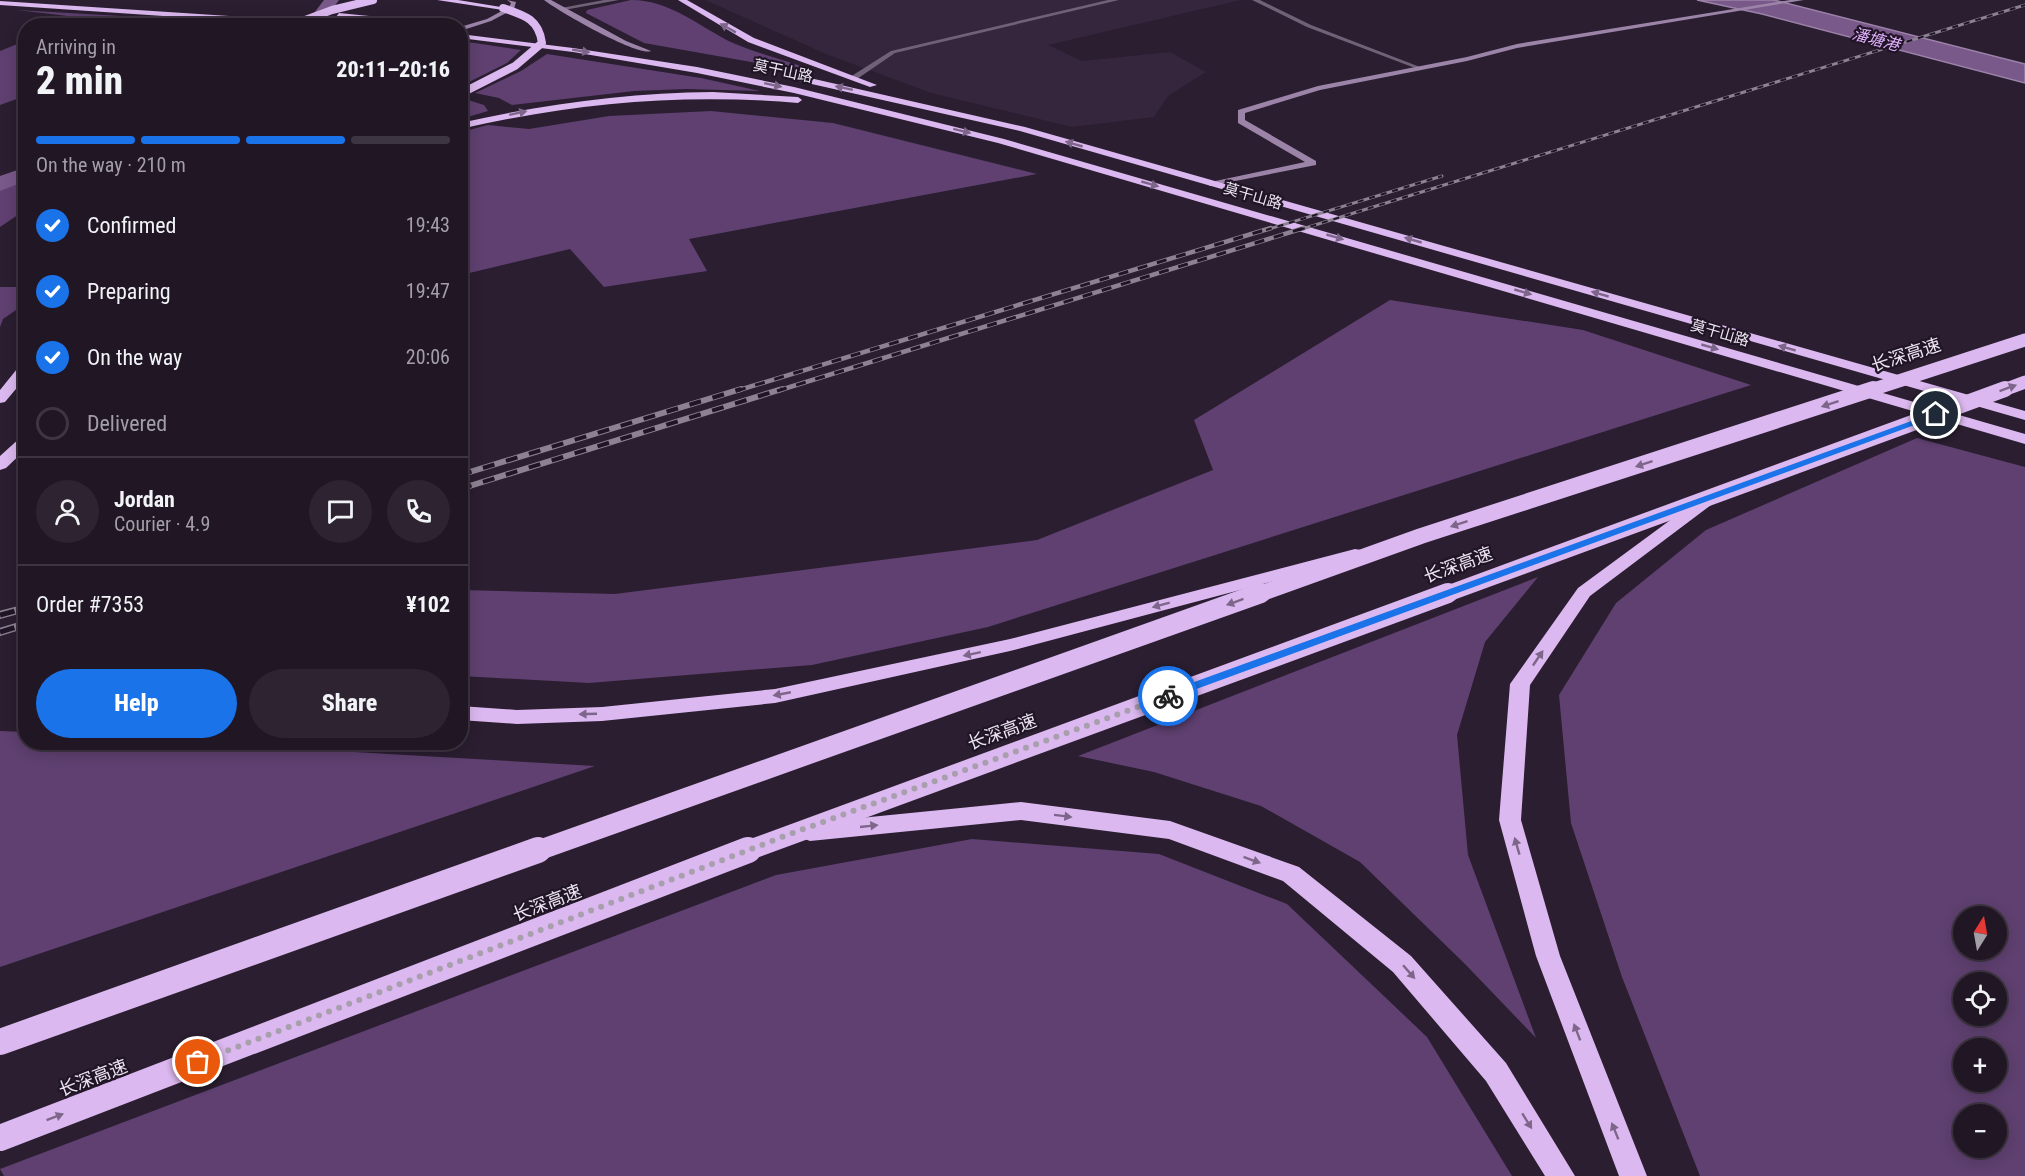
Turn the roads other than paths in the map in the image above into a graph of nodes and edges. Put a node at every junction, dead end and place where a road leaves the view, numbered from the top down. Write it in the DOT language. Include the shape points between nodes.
graph roads {
  1 [pos="373,0"];
  2 [pos="441,0"];
  3 [pos="510,0"];
  4 [pos="547,0"];
  5 [pos="616,0"];
  6 [pos="682,0"];
  7 [pos="1116,0"];
  8 [pos="1255,0"];
  9 [pos="1802,0"];
  10 [pos="1,3"];
  11 [pos="97,8"];
  12 [pos="564,8"];
  13 [pos="303,12"];
  14 [pos="179,18"];
  15 [pos="248,18"];
  16 [pos="310,18"];
  17 [pos="329,18"];
  18 [pos="468,26"];
  19 [pos="468,28"];
  20 [pos="491,30"];
  21 [pos="525,34"];
  22 [pos="547,36"];
  23 [pos="468,37"];
  24 [pos="615,46"];
  25 [pos="648,51"];
  26 [pos="719,63"];
  27 [pos="1417,67"];
  28 [pos="774,73"];
  29 [pos="854,77"];
  30 [pos="468,90"];
  31 [pos="919,104"];
  32 [pos="875,109"];
  33 [pos="468,124"];
  34 [pos="1210,183"];
  35 [pos="2025,340"];
  36 [pos="18,377"];
  37 [pos="2025,382"];
  38 [pos="0,399"];
  39 [pos="2025,416"];
  40 [pos="2025,439"];
  41 [pos="18,448"];
  42 [pos="0,465"];
  43 [pos="1715,495"];
  44 [pos="1421,536"];
  45 [pos="468,714"];
  46 [pos="790,834"];
  47 [pos="0,1042"];
  48 [pos="0,1138"];
  49 [pos="1561,1176"];
  50 [pos="1633,1176"];
  1 -- 16 [label="highway, bridge"];
  2 -- 30 [label="highway, bridge" via="503,8 526,16 542,31 542,43 531,55"];
  3 -- 18 [label="street" via="514,3 512,8"];
  4 -- 12 [label="street"];
  5 -- 12 [label="lane"];
  29 -- 6 [label="highway, one-way" via="750,40"];
  7 -- 29 [label="lane" via="893,52"];
  8 -- 27 [label="lane" via="1310,26"];
  9 -- 27 [label="street" via="1517,46"];
  10 -- 11 [label="highway"];
  11 -- 14 [label="highway"];
  11 -- 15 [label="highway, bridge"];
  12 -- 25 [label="street"];
  13 -- 17 [label="highway, bridge"];
  19 -- 20 [label="highway"];
  21 -- 22 [label="highway"];
  23 -- 32 [label="highway, 莫干山路, one-way" via="697,70"];
  24 -- 25 [label="highway"];
  25 -- 26 [label="highway"];
  27 -- 34 [label="street" via="1318,88 1241,112 1241,121 1313,163"];
  31 -- 28 [label="highway, 莫干山路, one-way"];
  29 -- 31 [label="highway"];
  34 -- 31 [label="highway, 莫干山路, one-way"];
  33 -- 32 [label="highway, one-way" via="576,102 648,96 790,99"];
  32 -- 40 [label="highway, 莫干山路, one-way" via="1123,176"];
  39 -- 34 [label="highway, 莫干山路, one-way"];
  35 -- 44 [label="highway, 长深高速, one-way, bridge"];
  36 -- 38 [label="highway"];
  43 -- 37 [label="highway, 长深高速, one-way, bridge"];
  41 -- 42 [label="highway"];
  43 -- 46 [label="highway, 长深高速, bridge"];
  50 -- 43 [label="highway, one-way, bridge" via="1548,956 1510,820 1520,684 1584,592"];
  44 -- 45 [label="highway, one-way" via="1010,645 775,696 602,714 517,717"];
  44 -- 47 [label="highway, 长深高速, one-way, bridge"];
  48 -- 46 [label="highway, 长深高速, one-way, bridge"];
  46 -- 49 [label="highway, one-way, bridge" via="1021,811 1170,830 1291,874 1402,964 1496,1072"];
}
